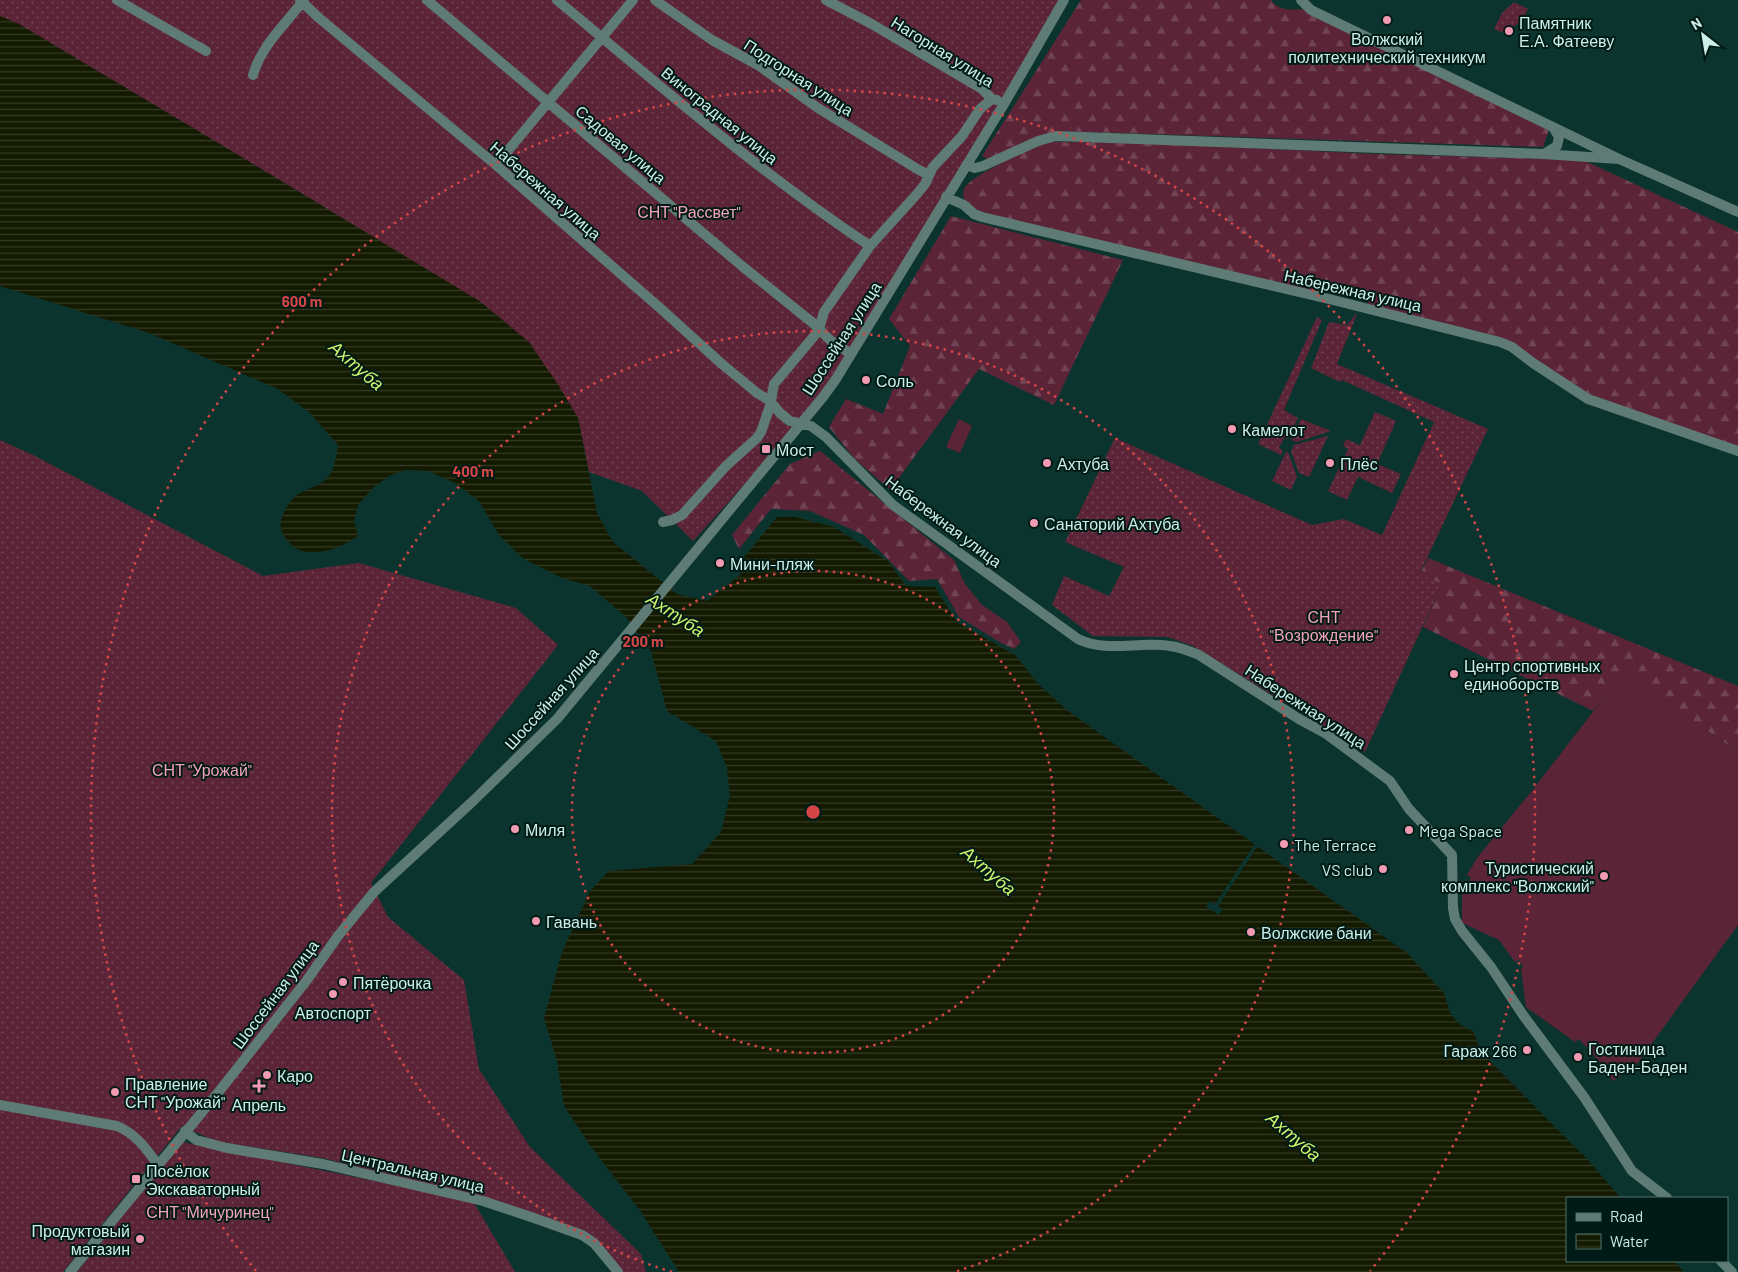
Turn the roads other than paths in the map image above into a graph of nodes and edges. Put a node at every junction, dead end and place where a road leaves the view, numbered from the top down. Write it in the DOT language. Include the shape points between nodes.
graph roads {
  1 [pos="118,0"];
  2 [pos="427,0"];
  3 [pos="556,0"];
  4 [pos="633,0"];
  5 [pos="655,0"];
  6 [pos="826,0"];
  7 [pos="1064,0"];
  8 [pos="1301,0"];
  9 [pos="302,1"];
  10 [pos="602,38"];
  11 [pos="206,50"];
  12 [pos="253,75"];
  13 [pos="992,99"];
  14 [pos="547,102"];
  15 [pos="1004,104"];
  16 [pos="1553,127"];
  17 [pos="1543,154"];
  18 [pos="1619,159"];
  19 [pos="967,164"];
  20 [pos="496,165"];
  21 [pos="928,174"];
  22 [pos="946,197"];
  23 [pos="1738,212"];
  24 [pos="870,246"];
  25 [pos="819,329"];
  26 [pos="851,354"];
  27 [pos="770,403"];
  28 [pos="802,422"];
  29 [pos="1738,452"];
  30 [pos="663,522"];
  31 [pos="0,1105"];
  32 [pos="185,1131"];
  33 [pos="158,1165"];
  34 [pos="1666,1197"];
  35 [pos="1722,1262"];
  36 [pos="70,1272"];
  37 [pos="618,1272"];
  38 [pos="1732,1272"];
  1 -- 11 [label="street"];
  2 -- 14 [label="street, Садовая улица"];
  3 -- 10 [label="street, Виноградная улица"];
  4 -- 10 [label="street"];
  5 -- 21 [label="street, Подгорная улица" via="712,40 758,65 818,108"];
  6 -- 13 [label="street, Нагорная улица" via="982,89"];
  7 -- 15 [label="street, Шоссейная улица"];
  8 -- 16 [label="street" via="1311,10"];
  9 -- 12 [label="street" via="259,58"];
  9 -- 20 [label="street, Набережная улица"];
  10 -- 14 [label="street"];
  10 -- 24 [label="street, Виноградная улица" via="699,120 826,217"];
  13 -- 15 [label="street, Нагорная улица"];
  13 -- 21 [label="street" via="980,109 962,136"];
  14 -- 20 [label="street"];
  14 -- 25 [label="street, Садовая улица"];
  15 -- 19 [label="street, Шоссейная улица"];
  16 -- 17 [label="street" via="1559,137 1557,146"];
  16 -- 18 [label="street"];
  17 -- 18 [label="street"];
  17 -- 19 [label="street" via="1056,136 983,166 975,168"];
  18 -- 23 [label="street"];
  19 -- 22 [label="street, Шоссейная улица"];
  20 -- 27 [label="street, Набережная улица"];
  21 -- 24 [label="street" via="917,194"];
  22 -- 26 [label="street, Шоссейная улица"];
  22 -- 29 [label="street, Набережная улица" via="982,217 1500,342 1588,399"];
  24 -- 25 [label="street" via="824,312"];
  25 -- 26 [label="street, Садовая улица"];
  25 -- 27 [label="street" via="774,384"];
  26 -- 28 [label="street, Шоссейная улица" via="826,393"];
  27 -- 28 [label="street, Набережная улица" via="790,420"];
  27 -- 30 [label="street" via="757,438 726,466 682,515"];
  28 -- 32 [label="street, Шоссейная улица" via="545,732 374,892"];
  28 -- 34 [label="street, Набережная улица" via="826,437 893,505 1078,639 1095,646 1168,645 1199,655 1325,733 1390,781 1409,809 1452,855 1453,908 1462,930 1584,1097 1632,1171"];
  31 -- 33 [label="street" via="117,1126 143,1144"];
  32 -- 33 [label="street, Шоссейная улица"];
  32 -- 37 [label="street, Центральная улица" via="196,1140 227,1148 323,1164 483,1201 582,1235 594,1243"];
  33 -- 36 [label="street, Шоссейная улица"];
  35 -- 38 [label="street"];
}
